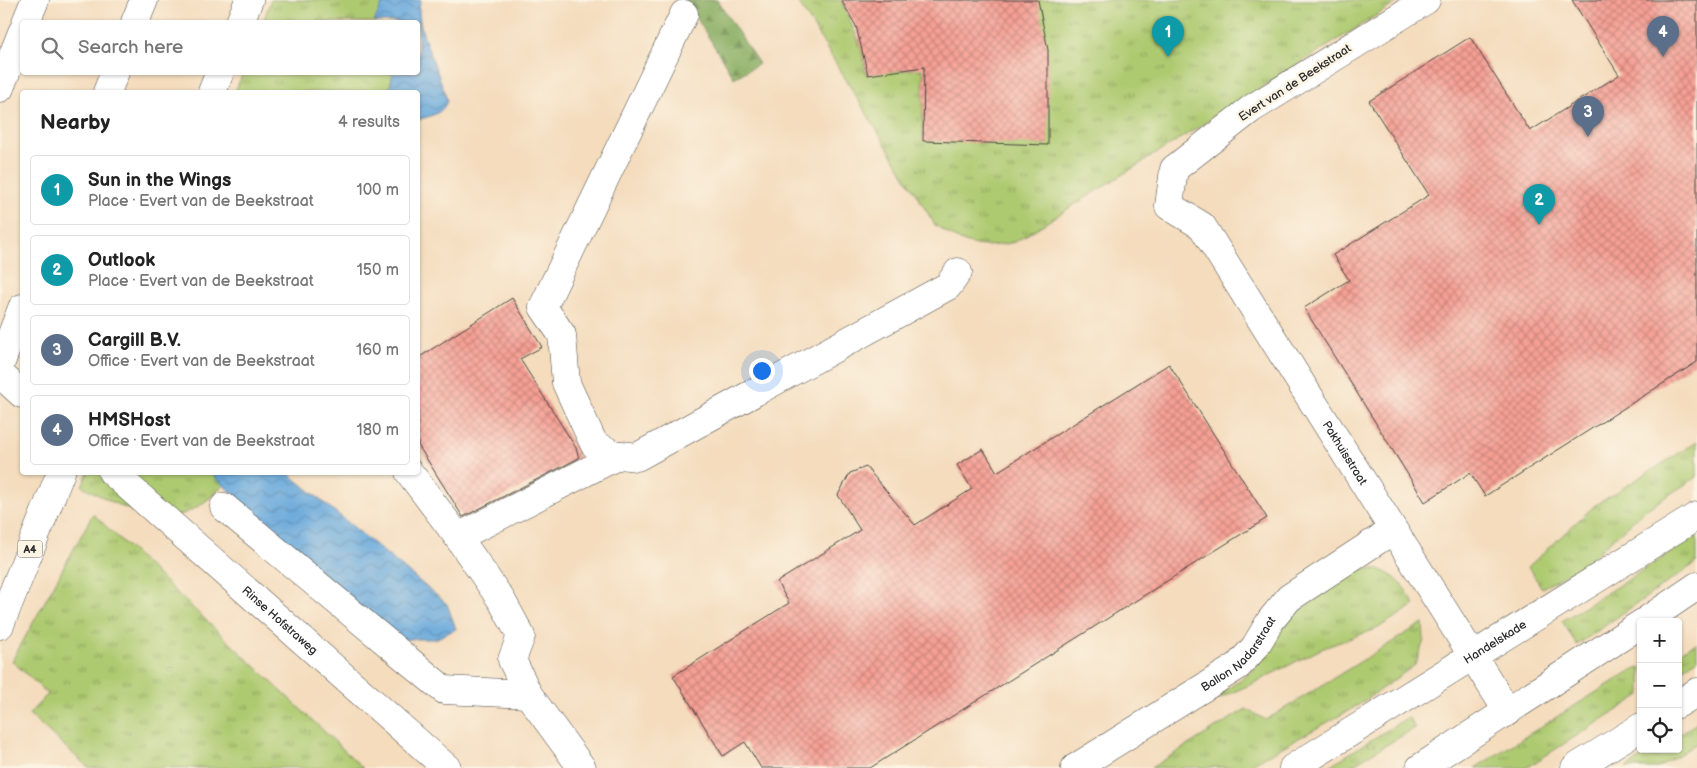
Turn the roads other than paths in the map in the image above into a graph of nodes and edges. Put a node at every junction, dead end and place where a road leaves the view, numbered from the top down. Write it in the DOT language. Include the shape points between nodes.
graph roads {
  1 [pos="35,0"];
  2 [pos="144,0"];
  3 [pos="249,0"];
  4 [pos="1426,0"];
  5 [pos="684,14"];
  6 [pos="27,20"];
  7 [pos="136,20"];
  8 [pos="241,20"];
  9 [pos="20,37"];
  10 [pos="114,75"];
  11 [pos="219,75"];
  12 [pos="0,88"];
  13 [pos="108,90"];
  14 [pos="213,90"];
  15 [pos="1169,206"];
  16 [pos="958,272"];
  17 [pos="20,313"];
  18 [pos="0,365"];
  19 [pos="0,374"];
  20 [pos="20,392"];
  21 [pos="619,455"];
  22 [pos="60,475"];
  23 [pos="115,475"];
  24 [pos="411,475"];
  25 [pos="224,507"];
  26 [pos="1697,516"];
  27 [pos="1393,530"];
  28 [pos="458,537"];
  29 [pos="1697,586"];
  30 [pos="1650,618"];
  31 [pos="0,626"];
  32 [pos="1637,627"];
  33 [pos="1473,655"];
  34 [pos="1697,692"];
  35 [pos="528,694"];
  36 [pos="1682,701"];
  37 [pos="1508,712"];
  38 [pos="1637,729"];
  39 [pos="447,768"];
  40 [pos="582,768"];
  41 [pos="1075,768"];
  42 [pos="1293,768"];
  43 [pos="1420,768"];
  44 [pos="1575,768"];
  1 -- 6 [label="main road"];
  2 -- 7 [label="main road"];
  3 -- 8 [label="main road"];
  4 -- 15 [label="main road, Evert van de Beekstraat" via="1251,109 1174,169"];
  5 -- 21 [label="main road" via="543,307 562,335 566,383 594,444"];
  9 -- 12 [label="main road"];
  10 -- 13 [label="main road"];
  11 -- 14 [label="main road"];
  15 -- 27 [label="main road, Pakhuisstraat" via="1202,226"];
  16 -- 21 [label="main road" via="948,286 637,457"];
  17 -- 18 [label="main road"];
  19 -- 20 [label="main road"];
  21 -- 28 [label="main road"];
  22 -- 31 [label="main road, A4"];
  23 -- 39 [label="main road, Rinse Hofstraweg"];
  24 -- 28 [label="main road"];
  25 -- 35 [label="main road" via="444,690"];
  26 -- 33 [label="main road, Handelskade"];
  27 -- 33 [label="main road, Pakhuisstraat"];
  27 -- 41 [label="main road, Ballon Nadarstraat" via="1289,598 1238,666"];
  28 -- 35 [label="main road" via="502,601 521,636 512,660"];
  29 -- 30 [label="main road"];
  32 -- 37 [label="main road"];
  33 -- 37 [label="main road, Pakhuisstraat"];
  33 -- 42 [label="main road, Handelskade"];
  34 -- 36 [label="main road"];
  35 -- 40 [label="main road"];
  37 -- 43 [label="main road"];
  38 -- 44 [label="main road"];
}
